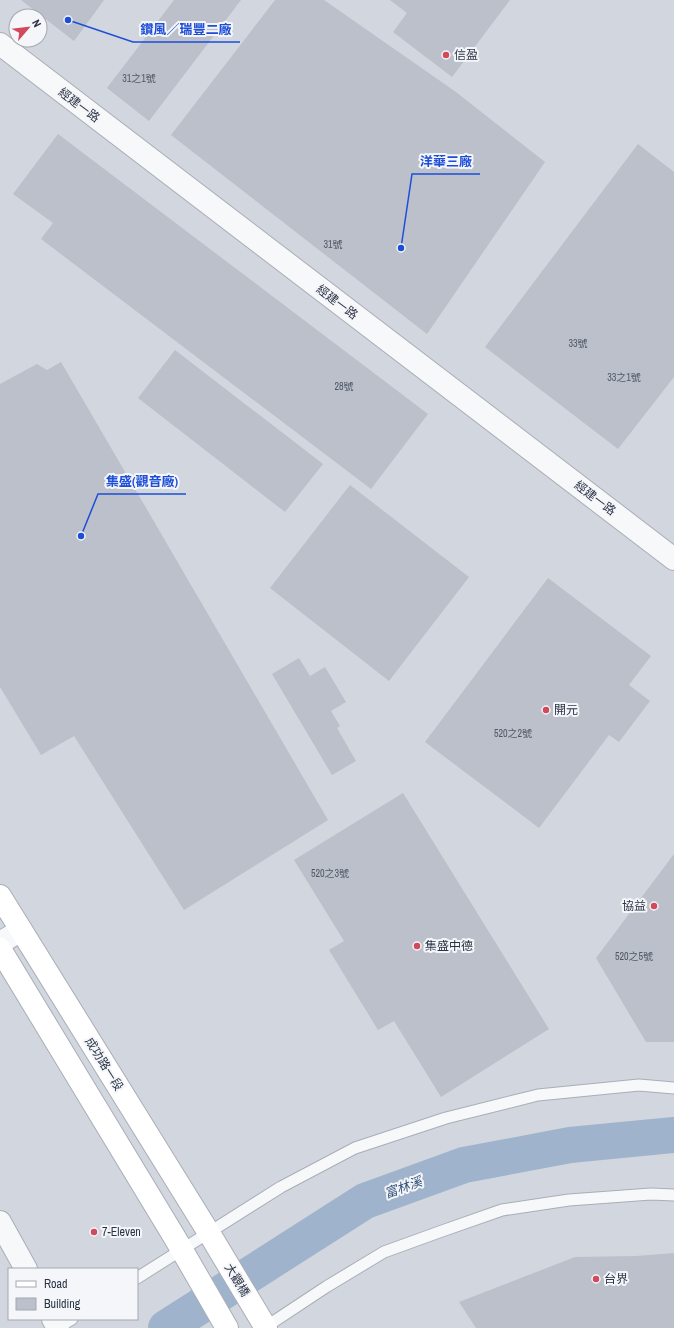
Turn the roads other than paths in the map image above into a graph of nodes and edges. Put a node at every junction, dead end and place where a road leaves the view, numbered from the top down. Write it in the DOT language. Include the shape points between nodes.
graph roads {
  1 [pos="0,44"];
  2 [pos="674,559"];
  3 [pos="0,896"];
  4 [pos="21,930"];
  5 [pos="0,943"];
  6 [pos="0,949"];
  7 [pos="674,1088"];
  8 [pos="674,1195"];
  9 [pos="0,1222"];
  10 [pos="209,1233"];
  11 [pos="182,1250"];
  12 [pos="25,1268"];
  13 [pos="138,1277"];
  14 [pos="70,1320"];
  15 [pos="58,1328"];
  16 [pos="227,1328"];
  17 [pos="265,1328"];
  1 -- 2 [label="street, 經建一路"];
  3 -- 4 [label="street, 成功路一段"];
  4 -- 5 [label="street"];
  4 -- 10 [label="street, 成功路一段"];
  6 -- 11 [label="street"];
  7 -- 10 [label="lane" via="639,1086 538,1095 446,1118 355,1148 281,1187"];
  8 -- 17 [label="lane" via="651,1194 569,1200 502,1210 384,1252"];
  9 -- 12 [label="street"];
  10 -- 11 [label="lane"];
  10 -- 17 [label="street, 大觀橋"];
  11 -- 13 [label="lane"];
  11 -- 16 [label="street"];
  14 -- 15 [label="lane"];
}
